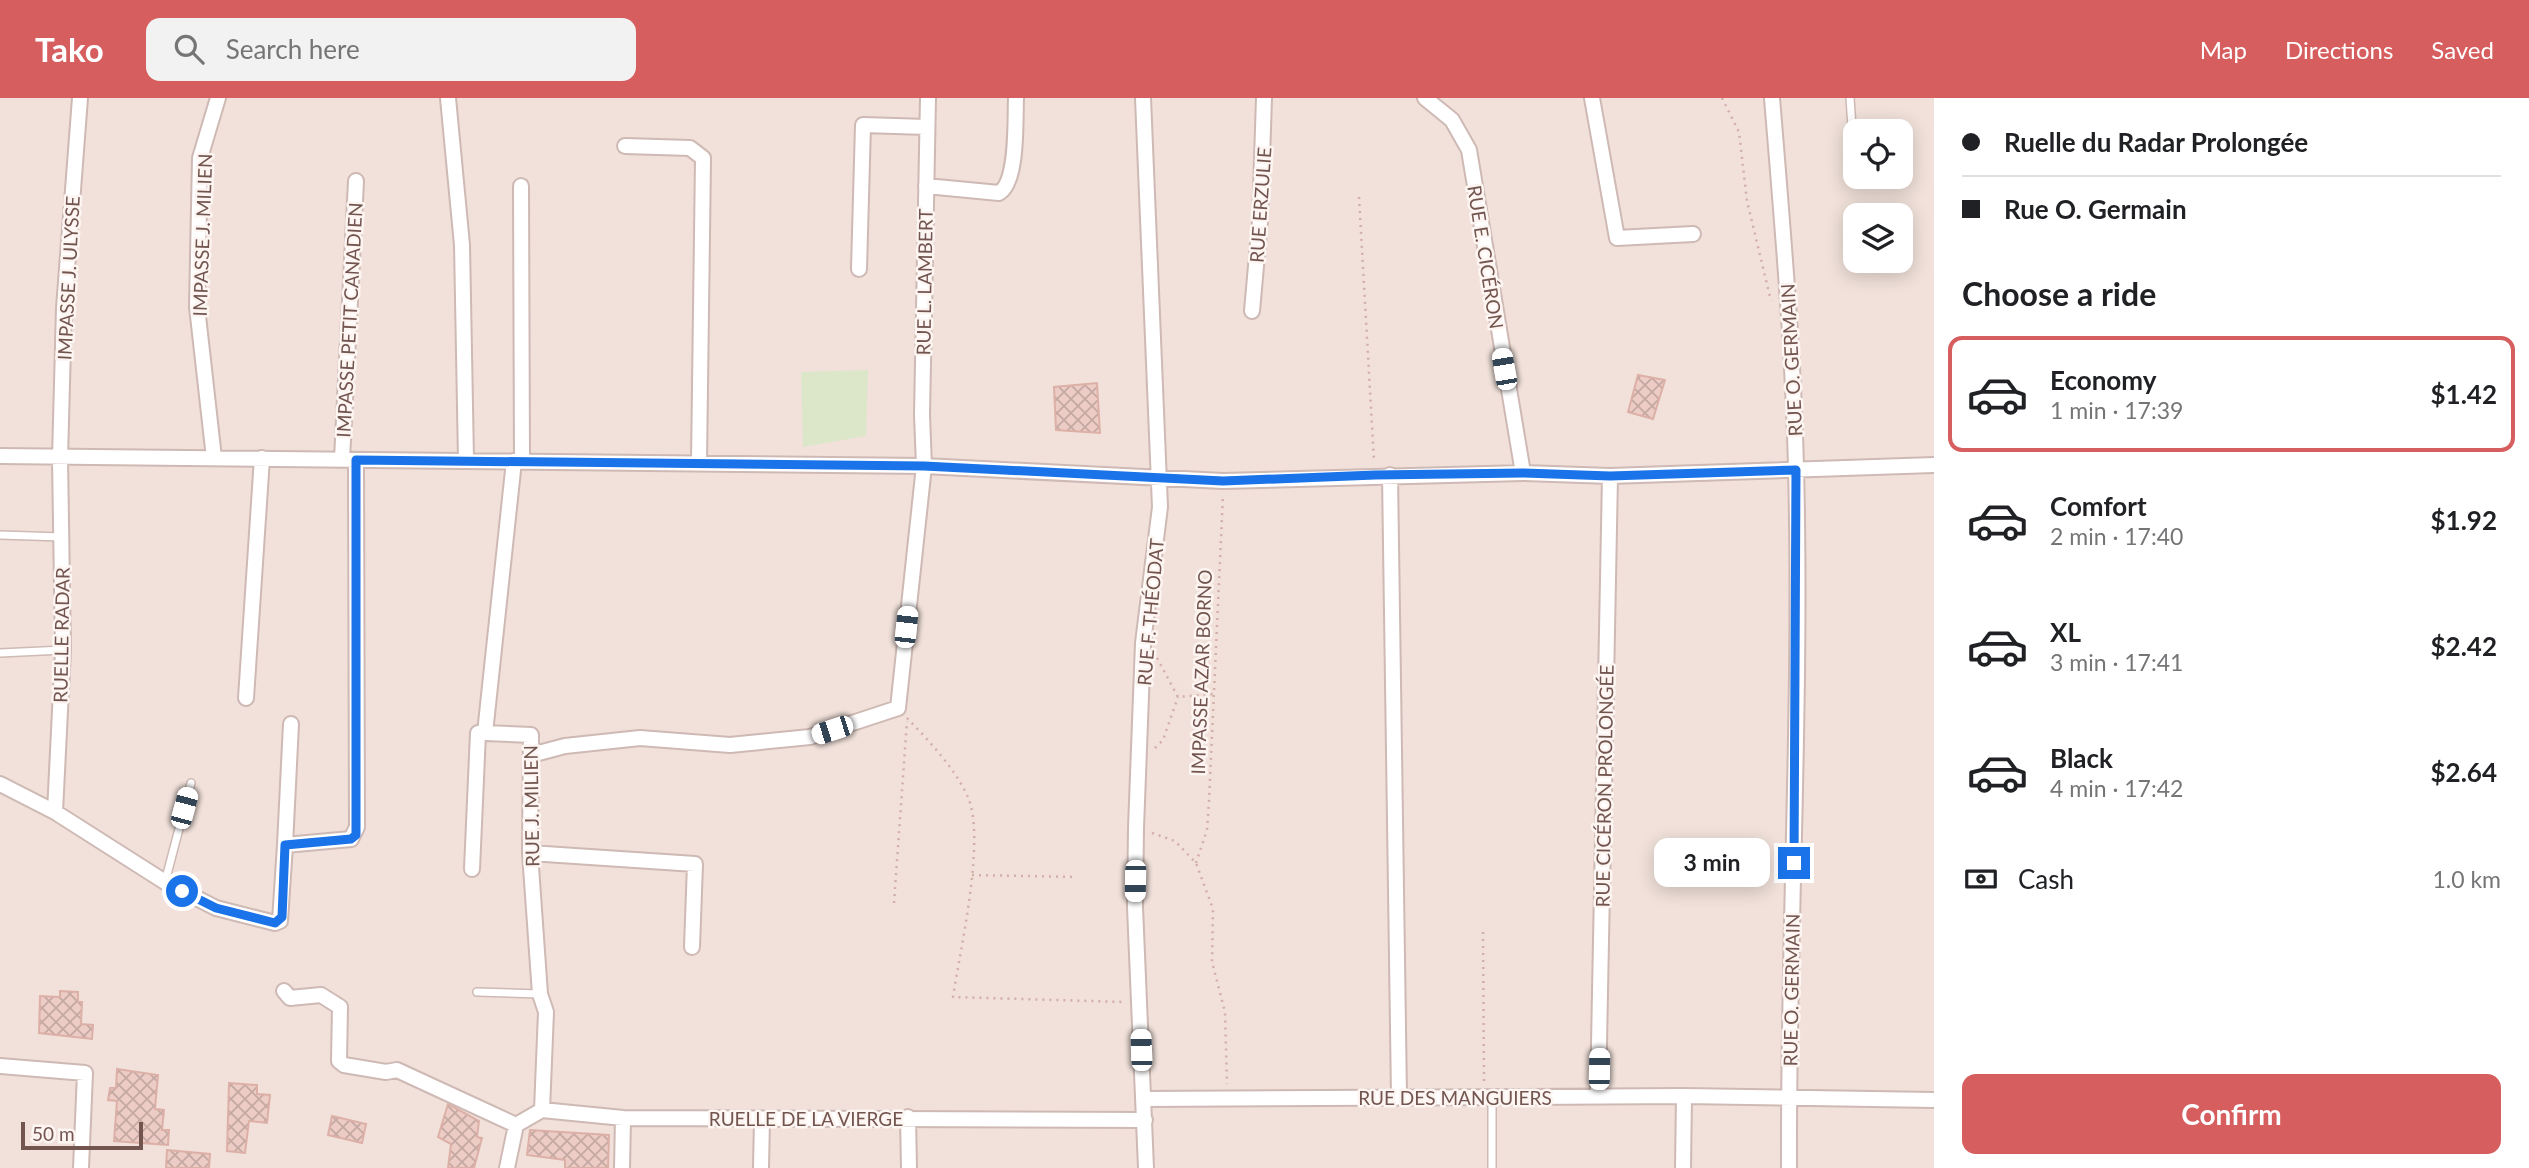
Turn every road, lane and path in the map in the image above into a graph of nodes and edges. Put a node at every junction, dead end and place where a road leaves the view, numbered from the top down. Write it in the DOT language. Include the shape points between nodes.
graph roads {
  1 [pos="80,98"];
  2 [pos="218,98"];
  3 [pos="448,98"];
  4 [pos="928,98"];
  5 [pos="1016,98"];
  6 [pos="1143,98"];
  7 [pos="1265,98"];
  8 [pos="1425,98"];
  9 [pos="1592,98"];
  10 [pos="1722,98"];
  11 [pos="1772,98"];
  12 [pos="1850,98"];
  13 [pos="1851,119"];
  14 [pos="927,127"];
  15 [pos="625,146"];
  16 [pos="356,181"];
  17 [pos="521,186"];
  18 [pos="926,186"];
  19 [pos="1359,197"];
  20 [pos="1693,234"];
  21 [pos="859,269"];
  22 [pos="1252,311"];
  23 [pos="1790,313"];
  24 [pos="0,456"];
  25 [pos="60,458"];
  26 [pos="214,458"];
  27 [pos="262,458"];
  28 [pos="349,460"];
  29 [pos="466,460"];
  30 [pos="518,461"];
  31 [pos="699,463"];
  32 [pos="1934,465"];
  33 [pos="924,466"];
  34 [pos="1796,470"];
  35 [pos="1523,473"];
  36 [pos="1375,475"];
  37 [pos="1390,475"];
  38 [pos="1610,476"];
  39 [pos="1160,480"];
  40 [pos="1223,481"];
  41 [pos="0,535"];
  42 [pos="62,537"];
  43 [pos="1143,643"];
  44 [pos="63,650"];
  45 [pos="0,653"];
  46 [pos="1214,694"];
  47 [pos="246,698"];
  48 [pos="1178,698"];
  49 [pos="292,724"];
  50 [pos="485,733"];
  51 [pos="531,755"];
  52 [pos="1141,761"];
  53 [pos="191,783"];
  54 [pos="0,784"];
  55 [pos="55,812"];
  56 [pos="1136,828"];
  57 [pos="285,845"];
  58 [pos="530,853"];
  59 [pos="1196,863"];
  60 [pos="472,869"];
  61 [pos="970,875"];
  62 [pos="1077,877"];
  63 [pos="165,882"];
  64 [pos="894,903"];
  65 [pos="1483,932"];
  66 [pos="692,947"];
  67 [pos="284,991"];
  68 [pos="477,992"];
  69 [pos="540,993"];
  70 [pos="1139,1002"];
  71 [pos="0,1066"];
  72 [pos="1598,1096"];
  73 [pos="1684,1096"];
  74 [pos="1399,1097"];
  75 [pos="1488,1097"];
  76 [pos="1227,1098"];
  77 [pos="1789,1098"];
  78 [pos="1144,1099"];
  79 [pos="1934,1100"];
  80 [pos="542,1110"];
  81 [pos="908,1117"];
  82 [pos="623,1118"];
  83 [pos="762,1119"];
  84 [pos="1145,1120"];
  85 [pos="516,1125"];
  86 [pos="81,1168"];
  87 [pos="507,1168"];
  88 [pos="622,1168"];
  89 [pos="761,1168"];
  90 [pos="909,1168"];
  91 [pos="1146,1168"];
  92 [pos="1492,1168"];
  93 [pos="1683,1168"];
  94 [pos="1789,1168"];
  1 -- 25 [label="street, IMPASSE J. ULYSSE" via="64,308"];
  2 -- 26 [label="street, IMPASSE J. MILIEN" via="200,159 197,307"];
  3 -- 29 [label="street" via="462,244"];
  4 -- 14 [label="street, RUE L. LAMBERT"];
  5 -- 18 [label="street" via="1011,176 1006,189 999,193"];
  6 -- 39 [label="street, RUE F. THÉODAT"];
  7 -- 22 [label="street, RUE ERZULIE"];
  8 -- 35 [label="street, RUE E. CICÉRON" via="1452,120 1469,150"];
  9 -- 20 [label="street" via="1617,238"];
  10 -- 23 [label="path" via="1739,132 1747,201 1773,310"];
  11 -- 23 [label="street, RUE O. GERMAIN"];
  12 -- 13 [label="lane"];
  14 -- 18 [label="street, RUE L. LAMBERT"];
  14 -- 21 [label="street" via="863,125"];
  15 -- 31 [label="street" via="690,148 703,158"];
  16 -- 28 [label="street, IMPASSE PETIT CANADIEN"];
  17 -- 30 [label="street"];
  18 -- 33 [label="street, RUE L. LAMBERT"];
  19 -- 36 [label="path"];
  23 -- 34 [label="street, RUE O. GERMAIN"];
  24 -- 25 [label="street"];
  25 -- 26 [label="street"];
  25 -- 42 [label="street, RUELLE RADAR"];
  26 -- 27 [label="street"];
  27 -- 28 [label="street"];
  27 -- 47 [label="street"];
  28 -- 29 [label="street"];
  28 -- 57 [label="street, IMPASSE PETIT CANADIEN" via="357,827 351,839"];
  29 -- 30 [label="street"];
  30 -- 31 [label="street"];
  30 -- 50 [label="street"];
  31 -- 33 [label="street"];
  32 -- 34 [label="street"];
  33 -- 39 [label="street"];
  33 -- 51 [label="street, RUE L. LAMBERT" via="898,708 810,737 730,745 640,738 565,746"];
  34 -- 38 [label="street"];
  34 -- 77 [label="street, RUE O. GERMAIN" via="1797,758"];
  35 -- 37 [label="street"];
  35 -- 38 [label="street"];
  36 -- 37 [label="street"];
  36 -- 40 [label="street"];
  37 -- 74 [label="street"];
  38 -- 72 [label="street, RUE CICÉRON PROLONGÉE"];
  39 -- 40 [label="street"];
  39 -- 43 [label="street, RUE F. THÉODAT"];
  40 -- 46 [label="path, IMPASSE AZAR BORNO"];
  41 -- 42 [label="lane"];
  42 -- 44 [label="street, RUELLE RADAR"];
  43 -- 48 [label="path" via="1163,665"];
  43 -- 52 [label="street, RUE F. THÉODAT"];
  44 -- 45 [label="lane"];
  44 -- 55 [label="street, RUELLE RADAR"];
  46 -- 48 [label="path"];
  46 -- 59 [label="path, IMPASSE AZAR BORNO" via="1207,830"];
  48 -- 52 [label="path" via="1163,740"];
  49 -- 57 [label="street"];
  50 -- 51 [label="street, RUE J. MILIEN" via="531,735"];
  50 -- 60 [label="street" via="478,733"];
  51 -- 58 [label="street, RUE J. MILIEN"];
  52 -- 56 [label="street, RUE F. THÉODAT"];
  53 -- 63 [label="lane"];
  54 -- 55 [label="street"];
  55 -- 63 [label="street"];
  56 -- 59 [label="path" via="1175,841"];
  56 -- 70 [label="street, RUE F. THÉODAT"];
  57 -- 63 [label="street" via="282,917 275,923 216,908"];
  58 -- 66 [label="street" via="695,864"];
  58 -- 69 [label="street, RUE J. MILIEN"];
  59 -- 76 [label="path" via="1213,909 1212,962 1225,1012"];
  61 -- 62 [label="path"];
  61 -- 64 [label="path" via="975,819 967,794 933,745 907,718"];
  61 -- 70 [label="path" via="953,996"];
  65 -- 75 [label="path"];
  67 -- 85 [label="street" via="290,998 321,995 340,1007 339,1061 344,1065 397,1070"];
  68 -- 69 [label="lane"];
  69 -- 80 [label="street, RUE J. MILIEN" via="546,1012"];
  70 -- 78 [label="street, RUE F. THÉODAT"];
  71 -- 86 [label="street" via="85,1073"];
  72 -- 73 [label="street, RUE DES MANGUIERS"];
  72 -- 75 [label="street, RUE DES MANGUIERS"];
  73 -- 77 [label="street, RUE DES MANGUIERS"];
  73 -- 93 [label="street"];
  74 -- 75 [label="street, RUE DES MANGUIERS"];
  74 -- 76 [label="street, RUE DES MANGUIERS"];
  75 -- 92 [label="lane"];
  76 -- 78 [label="street, RUE DES MANGUIERS"];
  77 -- 79 [label="street, RUE DES MANGUIERS"];
  77 -- 94 [label="street, RUE O. GERMAIN"];
  78 -- 84 [label="street, RUE F. THÉODAT"];
  80 -- 82 [label="street, RUELLE DE LA VIERGE"];
  80 -- 85 [label="street"];
  81 -- 83 [label="street, RUELLE DE LA VIERGE"];
  81 -- 84 [label="street, RUELLE DE LA VIERGE"];
  81 -- 90 [label="street"];
  82 -- 83 [label="street, RUELLE DE LA VIERGE"];
  82 -- 88 [label="street"];
  83 -- 89 [label="street"];
  84 -- 91 [label="street, RUE F. THÉODAT"];
  85 -- 87 [label="street"];
}
